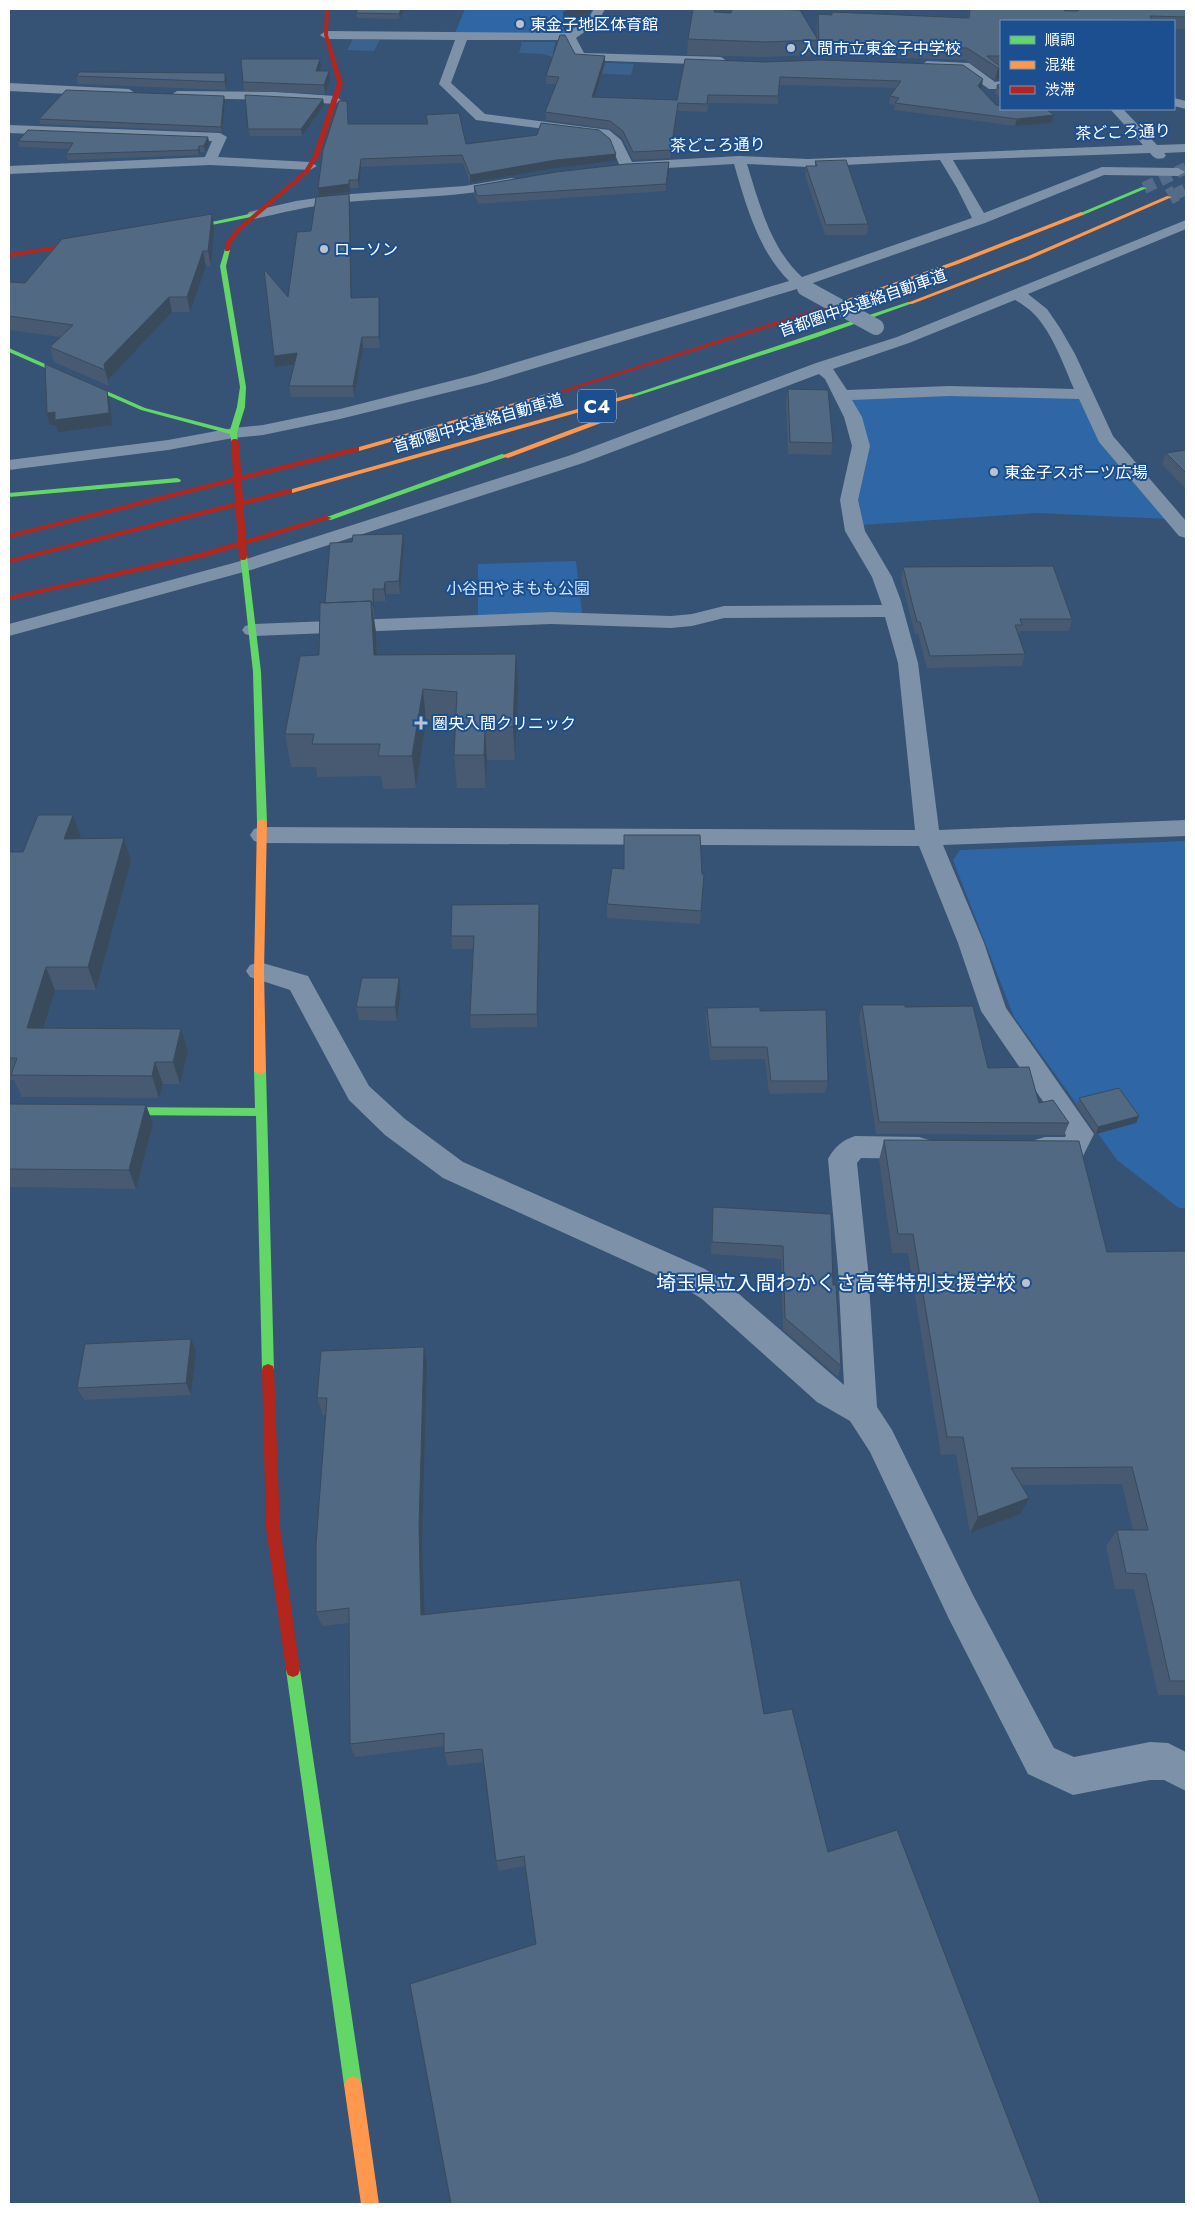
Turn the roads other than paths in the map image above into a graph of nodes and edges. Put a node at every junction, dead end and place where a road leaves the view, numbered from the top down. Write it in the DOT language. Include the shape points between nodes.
graph roads {
  1 [pos="327,9"];
  2 [pos="598,9"];
  3 [pos="326,35"];
  4 [pos="462,36"];
  5 [pos="570,37"];
  6 [pos="736,62"];
  7 [pos="917,64"];
  8 [pos="997,85"];
  9 [pos="9,87"];
  10 [pos="139,93"];
  11 [pos="167,94"];
  12 [pos="990,99"];
  13 [pos="335,100"];
  14 [pos="1117,110"];
  15 [pos="9,129"];
  16 [pos="1151,148"];
  17 [pos="1186,148"];
  18 [pos="944,156"];
  19 [pos="738,160"];
  20 [pos="210,161"];
  21 [pos="310,166"];
  22 [pos="626,166"];
  23 [pos="609,168"];
  24 [pos="9,170"];
  25 [pos="1182,176"];
  26 [pos="529,179"];
  27 [pos="1144,188"];
  28 [pos="1169,197"];
  29 [pos="254,215"];
  30 [pos="980,220"];
  31 [pos="1186,224"];
  32 [pos="167,231"];
  33 [pos="102,241"];
  34 [pos="9,255"];
  35 [pos="802,285"];
  36 [pos="1018,294"];
  37 [pos="938,295"];
  38 [pos="903,340"];
  39 [pos="9,350"];
  40 [pos="822,367"];
  41 [pos="1084,394"];
  42 [pos="671,395"];
  43 [pos="842,395"];
  44 [pos="607,419"];
  45 [pos="234,438"];
  46 [pos="374,445"];
  47 [pos="9,465"];
  48 [pos="9,495"];
  49 [pos="1186,532"];
  50 [pos="9,536"];
  51 [pos="9,561"];
  52 [pos="244,561"];
  53 [pos="9,598"];
  54 [pos="893,611"];
  55 [pos="9,630"];
  56 [pos="252,630"];
  57 [pos="1186,828"];
  58 [pos="262,835"];
  59 [pos="928,838"];
  60 [pos="259,971"];
  61 [pos="96,1111"];
  62 [pos="261,1112"];
  63 [pos="944,1148"];
  64 [pos="1023,1148"];
  65 [pos="861,1411"];
  66 [pos="1186,1772"];
  67 [pos="370,2204"];
  1 -- 3 [label="main road"];
  2 -- 5 [label="street" via="594,20"];
  3 -- 4 [label="street"];
  3 -- 13 [label="main road" via="340,83"];
  4 -- 5 [label="street"];
  4 -- 22 [label="street" via="445,84 480,116 604,133 620,145"];
  5 -- 6 [label="street" via="580,56"];
  7 -- 8 [label="street" via="966,66"];
  8 -- 12 [label="street" via="984,92"];
  9 -- 10 [label="street"];
  11 -- 13 [label="street"];
  13 -- 21 [label="main road"];
  14 -- 16 [label="street"];
  15 -- 20 [label="street" via="220,137"];
  16 -- 17 [label="street, 茶どころ通り"];
  16 -- 18 [label="street, 茶どころ通り"];
  16 -- 25 [label="street"];
  18 -- 19 [label="street, 茶どころ通り" via="808,163"];
  18 -- 30 [label="street"];
  19 -- 22 [label="street, 茶どころ通り"];
  19 -- 35 [label="street" via="764,232"];
  20 -- 21 [label="street"];
  20 -- 24 [label="street"];
  21 -- 29 [label="main road"];
  22 -- 23 [label="street, 茶どころ通り"];
  25 -- 30 [label="street" via="1102,171"];
  26 -- 29 [label="street" via="464,190 337,199"];
  27 -- 46 [label="main road, 首都圏中央連絡自動車道 / C4" via="1013,243 908,281 525,403"];
  28 -- 37 [label="main road, 首都圏中央連絡自動車道 / C4"];
  29 -- 32 [label="main road"];
  29 -- 45 [label="main road" via="229,242 222,266 243,387"];
  30 -- 35 [label="street"];
  31 -- 36 [label="street"];
  33 -- 34 [label="main road"];
  35 -- 38 [label="street, bridge"];
  35 -- 45 [label="street" via="480,379"];
  36 -- 38 [label="street"];
  36 -- 41 [label="street" via="1041,312 1052,328"];
  37 -- 42 [label="main road"];
  37 -- 51 [label="main road, 首都圏中央連絡自動車道 / C4" via="785,348 533,425 378,469"];
  38 -- 40 [label="street"];
  39 -- 45 [label="main road" via="143,409"];
  40 -- 43 [label="street"];
  40 -- 52 [label="street" via="577,459"];
  41 -- 43 [label="street" via="949,391"];
  41 -- 49 [label="street" via="1112,447"];
  43 -- 54 [label="street" via="853,417 861,446 849,500 855,531 882,577"];
  44 -- 53 [label="main road" via="349,512 202,555"];
  45 -- 47 [label="street"];
  45 -- 52 [label="main road, bridge"];
  46 -- 48 [label="main road" via="196,477"];
  46 -- 50 [label="main road, 首都圏中央連絡自動車道 / C4"];
  52 -- 55 [label="street"];
  52 -- 56 [label="main road"];
  54 -- 56 [label="street" via="724,612 671,622 551,618"];
  54 -- 59 [label="street" via="908,663"];
  56 -- 58 [label="main road" via="257,672"];
  57 -- 59 [label="street"];
  58 -- 59 [label="street"];
  58 -- 60 [label="main road"];
  59 -- 64 [label="street" via="994,1010 1080,1134 1073,1148"];
  60 -- 62 [label="main road"];
  60 -- 65 [label="street" via="299,983 359,1093 395,1127 446,1164 524,1203 694,1278 713,1290 828,1392"];
  61 -- 62 [label="main road"];
  62 -- 67 [label="main road" via="273,1528"];
  63 -- 65 [label="street" via="855,1148 842,1159 853,1269"];
  65 -- 66 [label="street" via="881,1441 961,1607 1041,1760 1073,1776 1150,1761 1168,1762"];
}
